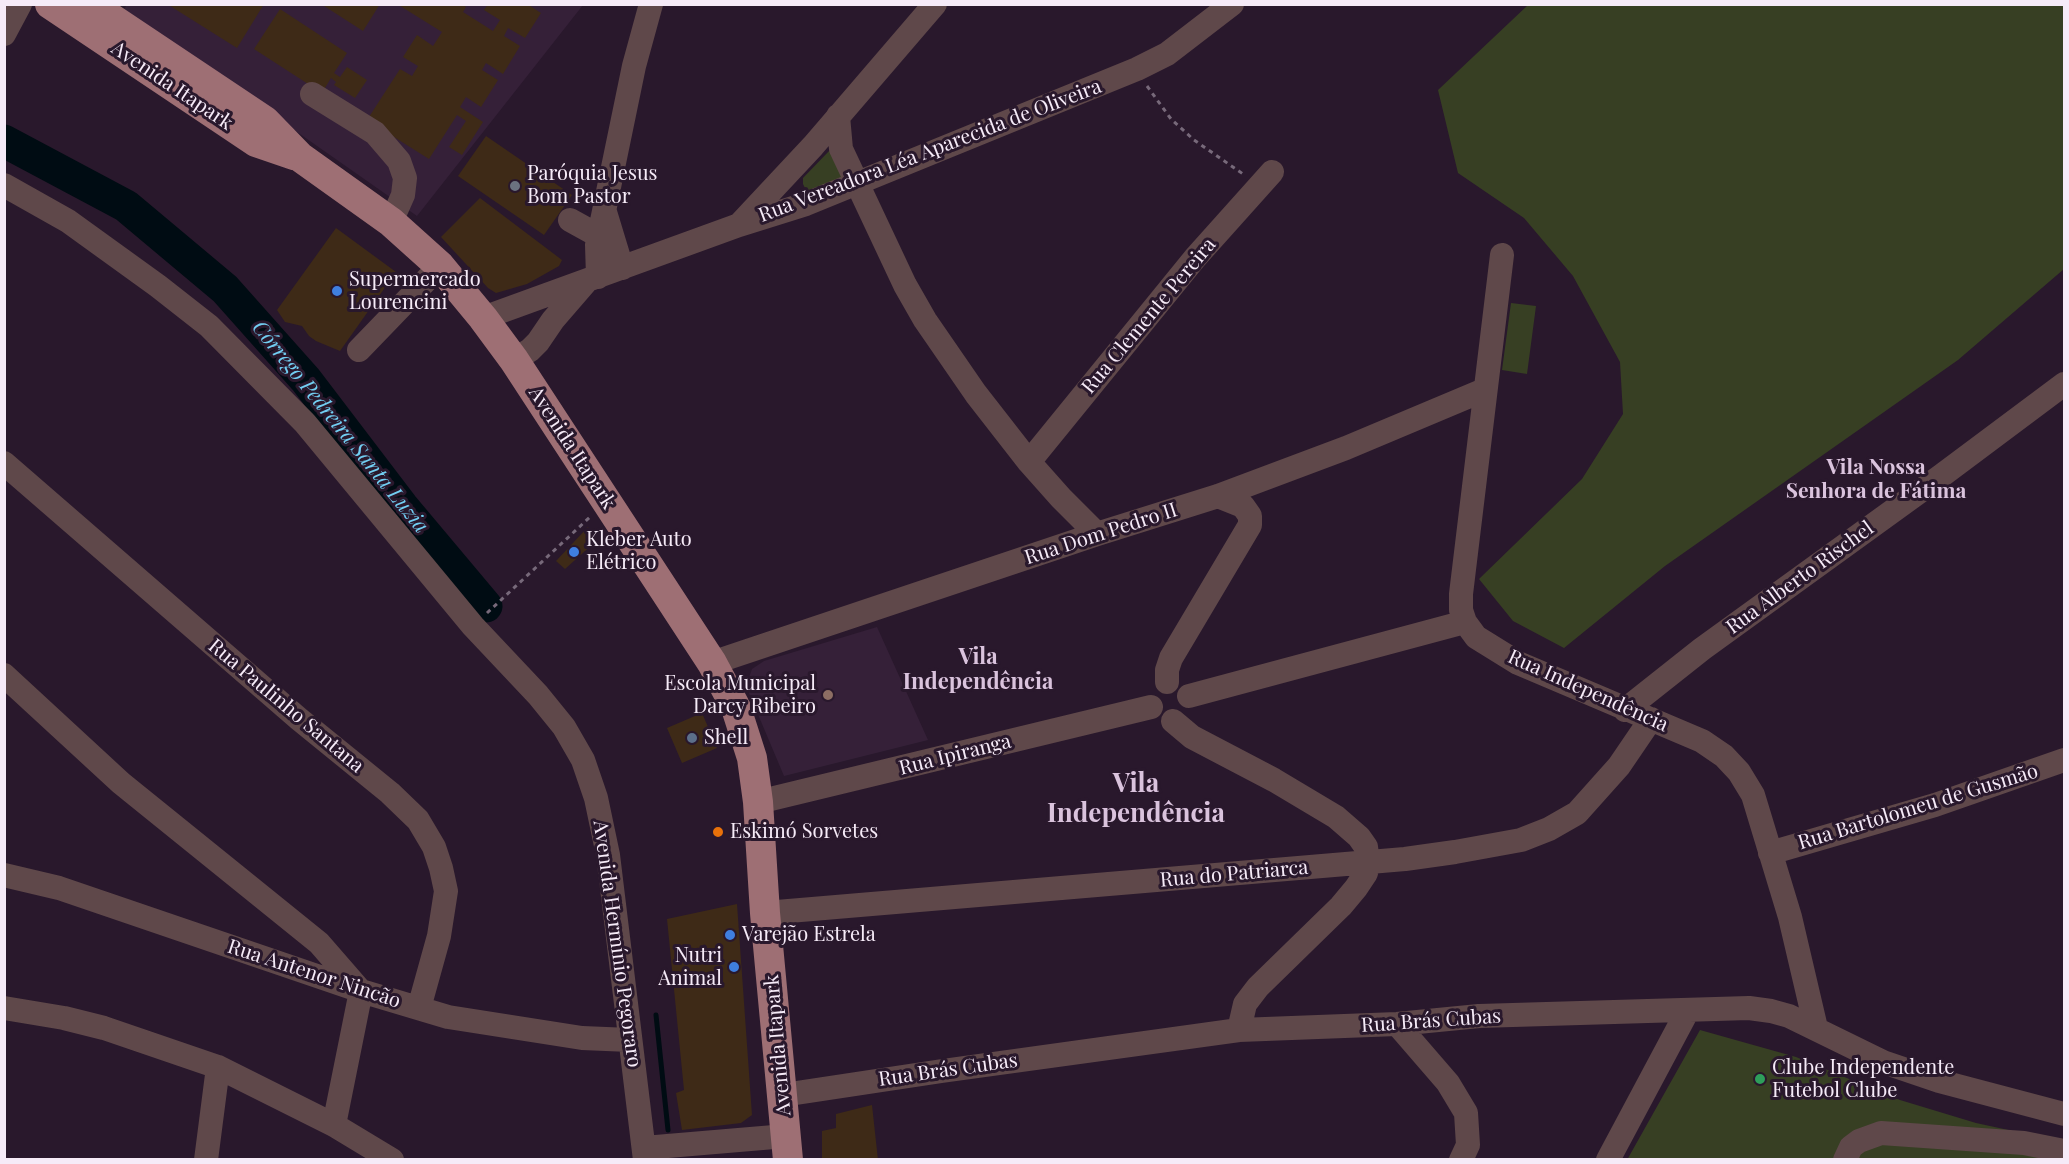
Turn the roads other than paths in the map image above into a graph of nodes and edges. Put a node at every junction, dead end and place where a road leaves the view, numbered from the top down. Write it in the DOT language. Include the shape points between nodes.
graph roads {
  1 [pos="20,4"];
  2 [pos="50,4"];
  3 [pos="90,4"];
  4 [pos="651,4"];
  5 [pos="935,4"];
  6 [pos="1232,4"];
  7 [pos="4,34"];
  8 [pos="312,94"];
  9 [pos="838,116"];
  10 [pos="813,146"];
  11 [pos="841,148"];
  12 [pos="300,157"];
  13 [pos="786,175"];
  14 [pos="1267,178"];
  15 [pos="857,183"];
  16 [pos="4,185"];
  17 [pos="806,204"];
  18 [pos="604,210"];
  19 [pos="570,220"];
  20 [pos="391,222"];
  21 [pos="739,225"];
  22 [pos="599,236"];
  23 [pos="1502,255"];
  24 [pos="440,266"];
  25 [pos="622,268"];
  26 [pos="592,279"];
  27 [pos="483,318"];
  28 [pos="358,350"];
  29 [pos="514,360"];
  30 [pos="2064,384"];
  31 [pos="1484,390"];
  32 [pos="1029,462"];
  33 [pos="4,463"];
  34 [pos="1218,496"];
  35 [pos="1097,534"];
  36 [pos="1464,622"];
  37 [pos="712,663"];
  38 [pos="8,682"];
  39 [pos="1167,682"];
  40 [pos="1189,696"];
  41 [pos="1151,707"];
  42 [pos="1625,710"];
  43 [pos="1651,720"];
  44 [pos="1173,721"];
  45 [pos="2064,760"];
  46 [pos="758,802"];
  47 [pos="1770,853"];
  48 [pos="1368,863"];
  49 [pos="4,875"];
  50 [pos="765,913"];
  51 [pos="361,991"];
  52 [pos="4,1008"];
  53 [pos="419,1008"];
  54 [pos="1688,1010"];
  55 [pos="1397,1024"];
  56 [pos="1816,1028"];
  57 [pos="1239,1030"];
  58 [pos="630,1040"];
  59 [pos="218,1067"];
  60 [pos="783,1095"];
  61 [pos="2064,1114"];
  62 [pos="334,1125"];
  63 [pos="787,1148"];
  64 [pos="2064,1151"];
  65 [pos="644,1154"];
  66 [pos="385,1158"];
  67 [pos="206,1160"];
  68 [pos="1461,1160"];
  69 [pos="1608,1160"];
  70 [pos="1845,1160"];
  1 -- 7 [label="street"];
  2 -- 12 [label="main road, Avenida Itapark" via="256,142"];
  3 -- 12 [label="main road, Avenida Itapark" via="265,120"];
  4 -- 18 [label="street"];
  5 -- 9 [label="street"];
  6 -- 15 [label="street, Rua Vereadora Léa Aparecida de Oliveira" via="1167,54 1137,69"];
  8 -- 20 [label="street" via="375,133 399,161 405,178 403,195"];
  9 -- 10 [label="street"];
  9 -- 11 [label="street"];
  10 -- 11 [label="street"];
  10 -- 13 [label="street"];
  11 -- 15 [label="street"];
  12 -- 20 [label="main road, Avenida Itapark"];
  13 -- 17 [label="street" via="788,195"];
  13 -- 21 [label="street"];
  14 -- 32 [label="street, Rua Clemente Pereira" via="1194,258"];
  15 -- 17 [label="street, Rua Vereadora Léa Aparecida de Oliveira"];
  15 -- 32 [label="street" via="925,320"];
  16 -- 58 [label="street, Avenida Hermínio Pegoraro" via="68,221 209,326 305,423 473,626 564,727 583,760 596,798 608,855"];
  17 -- 21 [label="street, Rua Vereadora Léa Aparecida de Oliveira"];
  18 -- 22 [label="street"];
  18 -- 25 [label="street"];
  19 -- 22 [label="street"];
  20 -- 24 [label="main road, Avenida Itapark"];
  21 -- 25 [label="street, Rua Vereadora Léa Aparecida de Oliveira"];
  22 -- 26 [label="street"];
  23 -- 31 [label="street"];
  24 -- 27 [label="main road, Avenida Itapark"];
  24 -- 28 [label="street"];
  25 -- 26 [label="street, Rua Vereadora Léa Aparecida de Oliveira"];
  26 -- 27 [label="street, Rua Vereadora Léa Aparecida de Oliveira"];
  26 -- 29 [label="street, Rua Vereadora Léa Aparecida de Oliveira" via="538,342"];
  27 -- 29 [label="main road, Avenida Itapark"];
  29 -- 37 [label="main road, Avenida Itapark"];
  30 -- 42 [label="street, Rua Alberto Rischel" via="1702,649"];
  31 -- 34 [label="street, Rua Dom Pedro II"];
  31 -- 36 [label="street" via="1461,594"];
  32 -- 35 [label="street"];
  33 -- 53 [label="street, Rua Paulinho Santana" via="418,820 434,847 446,891 439,936"];
  34 -- 35 [label="street, Rua Dom Pedro II"];
  34 -- 39 [label="street" via="1243,506 1250,516 1250,525 1171,658"];
  35 -- 37 [label="street, Rua Dom Pedro II"];
  36 -- 40 [label="street"];
  36 -- 42 [label="street, Rua Independência" via="1476,637 1518,663"];
  37 -- 46 [label="main road, Avenida Itapark" via="745,733"];
  38 -- 51 [label="street" via="121,783 319,943"];
  39 -- 40 [label="street" via="1183,686"];
  39 -- 41 [label="street" via="1152,693"];
  40 -- 44 [label="street" via="1187,712"];
  41 -- 44 [label="street" via="1160,718"];
  41 -- 46 [label="street, Rua Ipiranga"];
  42 -- 43 [label="street, Rua Independência"];
  43 -- 47 [label="street, Rua Independência" via="1702,741 1724,756 1753,795"];
  43 -- 48 [label="street, Rua do Patriarca" via="1619,766 1577,813 1549,830 1521,840"];
  44 -- 48 [label="street" via="1192,737 1336,817 1366,847"];
  45 -- 47 [label="street, Rua Bartolomeu de Gusmão" via="1935,805"];
  46 -- 50 [label="main road, Avenida Itapark"];
  47 -- 56 [label="street, Rua Independência" via="1790,917"];
  48 -- 50 [label="street, Rua do Patriarca"];
  48 -- 57 [label="street" via="1366,873 1348,897 1258,987 1245,1004"];
  49 -- 51 [label="street, Rua Antenor Nincão" via="60,888"];
  50 -- 60 [label="main road, Avenida Itapark"];
  51 -- 53 [label="street, Rua Antenor Nincão"];
  51 -- 62 [label="street"];
  52 -- 59 [label="street" via="104,1028"];
  53 -- 58 [label="street, Rua Antenor Nincão" via="491,1025 582,1038"];
  54 -- 55 [label="street, Rua Brás Cubas" via="1479,1016"];
  54 -- 56 [label="street, Rua Brás Cubas" via="1749,1008 1789,1016"];
  54 -- 69 [label="street"];
  55 -- 57 [label="street, Rua Brás Cubas"];
  55 -- 68 [label="street" via="1448,1083 1466,1113 1468,1145"];
  56 -- 61 [label="street, Rua Brás Cubas" via="1894,1066 1939,1082"];
  57 -- 60 [label="street, Rua Brás Cubas"];
  58 -- 65 [label="street, Avenida Hermínio Pegoraro"];
  59 -- 62 [label="street"];
  59 -- 67 [label="street"];
  60 -- 63 [label="main road, Avenida Itapark"];
  62 -- 66 [label="street"];
  63 -- 65 [label="street"];
  64 -- 70 [label="street" via="2024,1143 1881,1133 1859,1141"];
}
